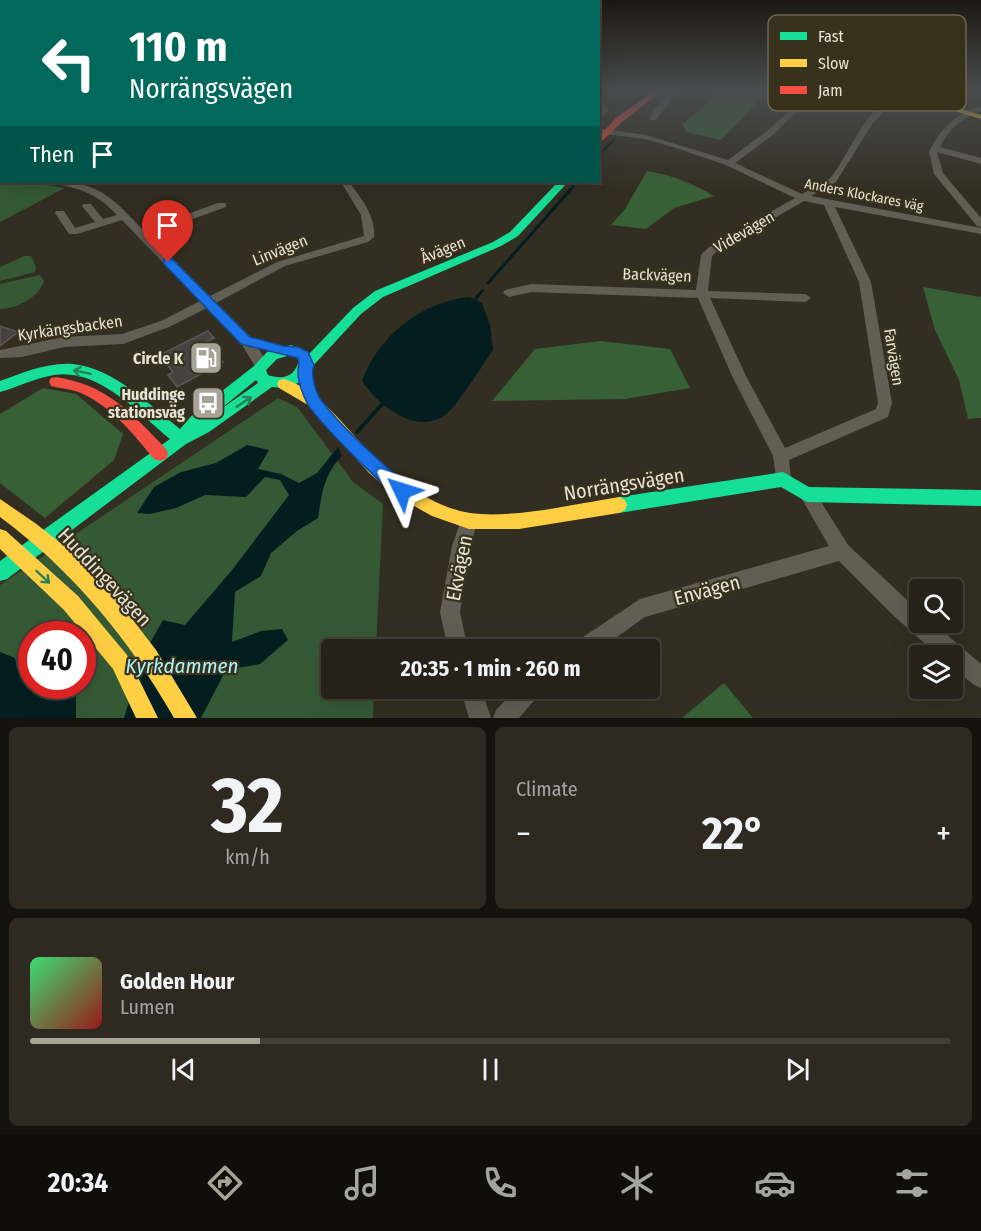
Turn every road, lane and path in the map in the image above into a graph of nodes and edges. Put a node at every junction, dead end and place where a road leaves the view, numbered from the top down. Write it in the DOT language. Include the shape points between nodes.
graph roads {
  1 [pos="779,125"];
  2 [pos="866,125"];
  3 [pos="951,125"];
  4 [pos="604,130"];
  5 [pos="935,148"];
  6 [pos="981,161"];
  7 [pos="729,163"];
  8 [pos="82,183"];
  9 [pos="346,183"];
  10 [pos="562,183"];
  11 [pos="804,198"];
  12 [pos="828,203"];
  13 [pos="222,205"];
  14 [pos="87,206"];
  15 [pos="60,213"];
  16 [pos="124,216"];
  17 [pos="102,223"];
  18 [pos="981,224"];
  19 [pos="981,231"];
  20 [pos="141,234"];
  21 [pos="509,293"];
  22 [pos="702,293"];
  23 [pos="805,298"];
  24 [pos="207,302"];
  25 [pos="328,339"];
  26 [pos="246,340"];
  27 [pos="287,350"];
  28 [pos="3,354"];
  29 [pos="260,367"];
  30 [pos="306,368"];
  31 [pos="268,383"];
  32 [pos="284,384"];
  33 [pos="0,387"];
  34 [pos="0,400"];
  35 [pos="313,401"];
  36 [pos="181,439"];
  37 [pos="160,454"];
  38 [pos="781,456"];
  39 [pos="783,479"];
  40 [pos="807,494"];
  41 [pos="981,498"];
  42 [pos="0,507"];
  43 [pos="469,521"];
  44 [pos="0,537"];
  45 [pos="842,551"];
  46 [pos="0,572"];
  47 [pos="456,639"];
  48 [pos="597,639"];
  49 [pos="981,678"];
  50 [pos="474,699"];
  51 [pos="522,699"];
  52 [pos="147,718"];
  53 [pos="186,718"];
  54 [pos="480,718"];
  55 [pos="504,718"];
  1 -- 7 [label="street"];
  2 -- 11 [label="street, Videvägen" via="833,180"];
  3 -- 5 [label="street"];
  4 -- 7 [label="street, Anders Klockares väg" via="664,141"];
  5 -- 6 [label="street"];
  5 -- 18 [label="street" via="939,174"];
  7 -- 11 [label="street, Anders Klockares väg"];
  8 -- 16 [label="street"];
  9 -- 24 [label="street, Linvägen" via="366,219 369,237 281,264"];
  10 -- 25 [label="street, Åvägen" via="514,234 379,294"];
  11 -- 12 [label="street, Anders Klockares väg"];
  11 -- 22 [label="street, Videvägen" via="706,255"];
  12 -- 19 [label="street, Anders Klockares väg"];
  12 -- 38 [label="street, Farvägen" via="865,282 885,403 883,413"];
  13 -- 20 [label="street"];
  14 -- 17 [label="street"];
  15 -- 17 [label="street" via="73,232"];
  16 -- 17 [label="street"];
  16 -- 20 [label="street"];
  20 -- 24 [label="street"];
  21 -- 22 [label="street, Backvägen" via="531,288"];
  22 -- 23 [label="street, Backvägen"];
  22 -- 38 [label="street"];
  24 -- 26 [label="street"];
  24 -- 28 [label="street, Kyrkängsbacken" via="165,324 123,339 64,342"];
  25 -- 27 [label="street, Åvägen"];
  25 -- 30 [label="street, Åvägen"];
  26 -- 27 [label="street"];
  26 -- 29 [label="street"];
  27 -- 29 [label="street" via="272,354"];
  27 -- 30 [label="street" via="303,355"];
  29 -- 31 [label="street" via="260,376"];
  29 -- 36 [label="street" via="245,384 195,419"];
  30 -- 32 [label="street"];
  30 -- 35 [label="street, Norrängsvägen"];
  31 -- 32 [label="street"];
  36 -- 31 [label="street, one-way" via="204,429"];
  32 -- 35 [label="street, Norrängsvägen"];
  36 -- 33 [label="street, one-way" via="98,375 73,369 38,373"];
  34 -- 37 [label="street" via="36,384 64,382 82,386 126,416"];
  35 -- 43 [label="street, Norrängsvägen" via="375,468 402,491 432,508"];
  36 -- 37 [label="street"];
  37 -- 46 [label="street"];
  38 -- 39 [label="street"];
  39 -- 40 [label="street"];
  39 -- 43 [label="street, Norrängsvägen" via="519,521"];
  40 -- 41 [label="street"];
  40 -- 45 [label="street"];
  42 -- 53 [label="street, Huddingevägen" via="47,542 92,585 140,642"];
  43 -- 47 [label="street, Ekvägen" via="450,612"];
  44 -- 52 [label="street, one-way" via="71,603 120,662"];
  45 -- 48 [label="street, Envägen" via="640,609"];
  45 -- 49 [label="street" via="902,610"];
  50 -- 54 [label="street"];
  51 -- 55 [label="street"];
}
